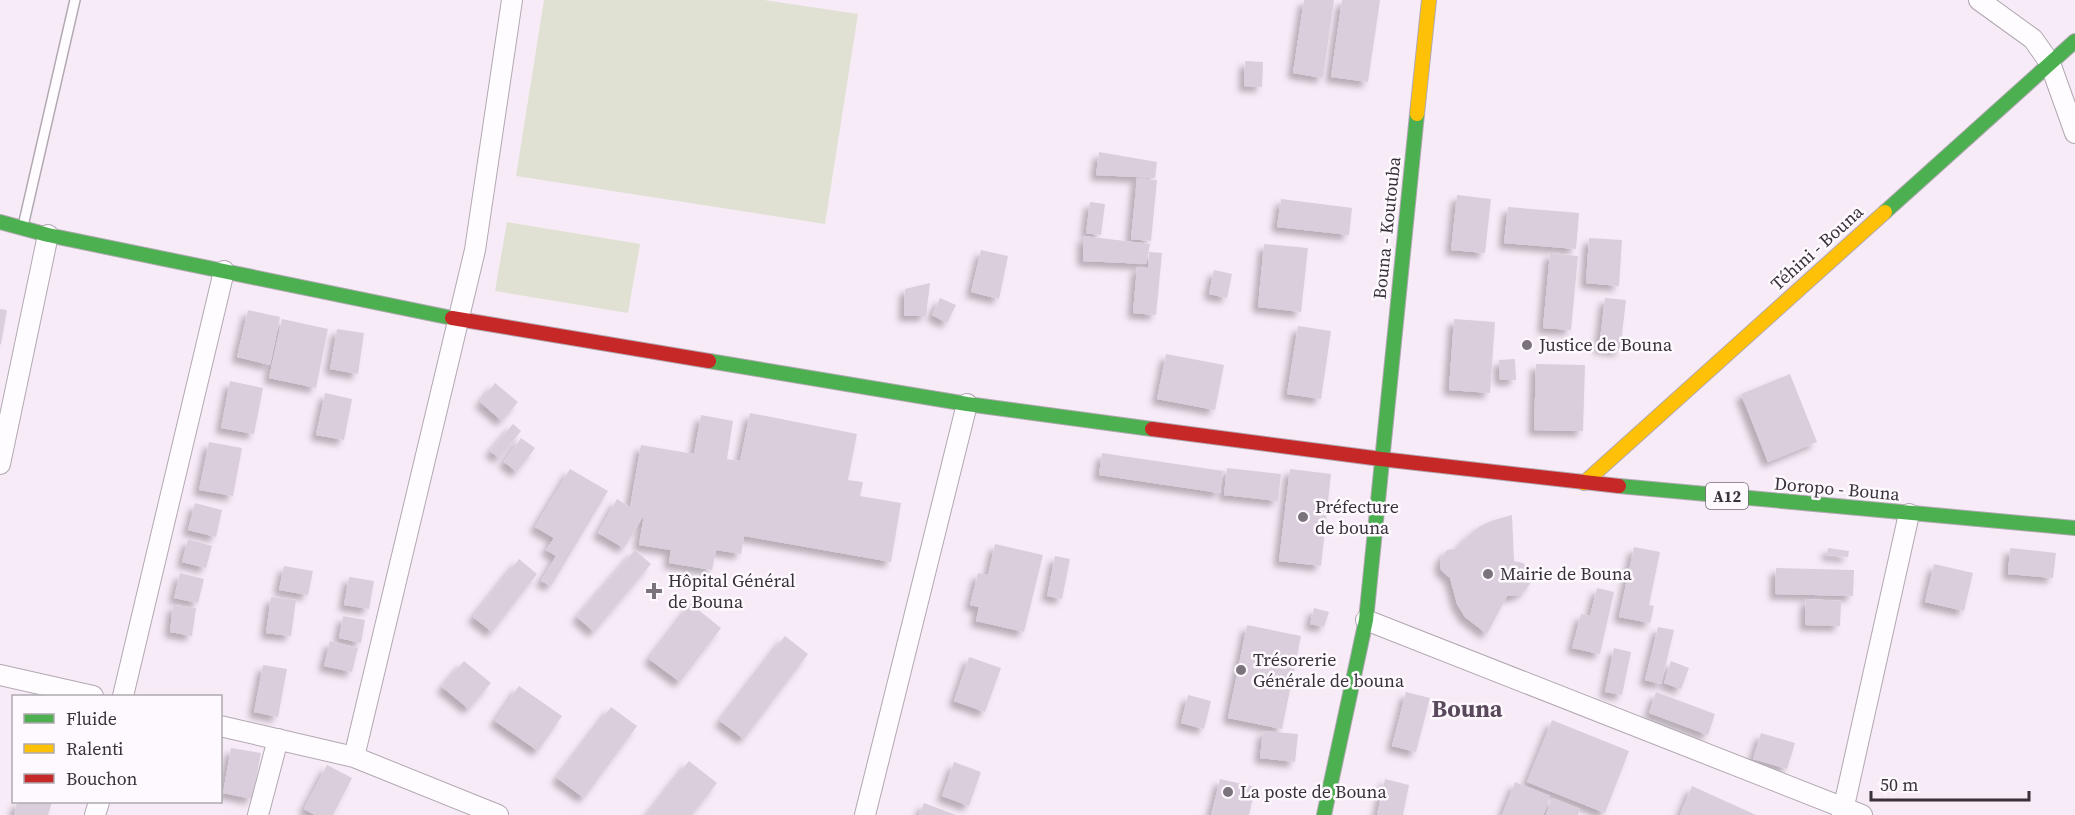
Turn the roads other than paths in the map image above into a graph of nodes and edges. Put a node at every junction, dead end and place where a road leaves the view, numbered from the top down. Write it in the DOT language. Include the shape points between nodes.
graph roads {
  1 [pos="75,0"];
  2 [pos="512,0"];
  3 [pos="1429,0"];
  4 [pos="1979,0"];
  5 [pos="2075,41"];
  6 [pos="2050,63"];
  7 [pos="2075,133"];
  8 [pos="0,222"];
  9 [pos="22,230"];
  10 [pos="48,235"];
  11 [pos="224,271"];
  12 [pos="459,319"];
  13 [pos="967,404"];
  14 [pos="1380,459"];
  15 [pos="0,464"];
  16 [pos="1584,483"];
  17 [pos="1909,514"];
  18 [pos="2075,528"];
  19 [pos="1366,620"];
  20 [pos="0,675"];
  21 [pos="89,695"];
  22 [pos="123,695"];
  23 [pos="222,726"];
  24 [pos="278,739"];
  25 [pos="354,757"];
  26 [pos="489,813"];
  27 [pos="1849,813"];
  28 [pos="258,815"];
  29 [pos="865,815"];
  30 [pos="1324,815"];
  1 -- 9 [label="lane"];
  2 -- 12 [label="street" via="475,250"];
  3 -- 14 [label="street, Bouna - Koutouba"];
  4 -- 6 [label="street" via="2033,39"];
  5 -- 6 [label="street, Téhini - Bouna"];
  6 -- 7 [label="street"];
  6 -- 16 [label="street, Téhini - Bouna"];
  8 -- 9 [label="street, Doropo - Bouna"];
  9 -- 10 [label="street, Doropo - Bouna"];
  10 -- 11 [label="street, Doropo - Bouna"];
  10 -- 15 [label="street"];
  11 -- 12 [label="street, Doropo - Bouna"];
  11 -- 22 [label="street"];
  12 -- 13 [label="street, Doropo - Bouna"];
  12 -- 25 [label="street"];
  13 -- 14 [label="street, Doropo - Bouna"];
  13 -- 29 [label="street"];
  14 -- 16 [label="street, Doropo - Bouna / A12"];
  14 -- 19 [label="street, Bouna - Koutouba"];
  16 -- 17 [label="street, Doropo - Bouna / A12"];
  17 -- 18 [label="street, Doropo - Bouna / A12"];
  17 -- 27 [label="street"];
  19 -- 27 [label="street"];
  19 -- 30 [label="street, Bouna - Koutouba"];
  20 -- 21 [label="street"];
  23 -- 24 [label="street"];
  24 -- 25 [label="street"];
  24 -- 28 [label="street"];
  25 -- 26 [label="street"];
}
